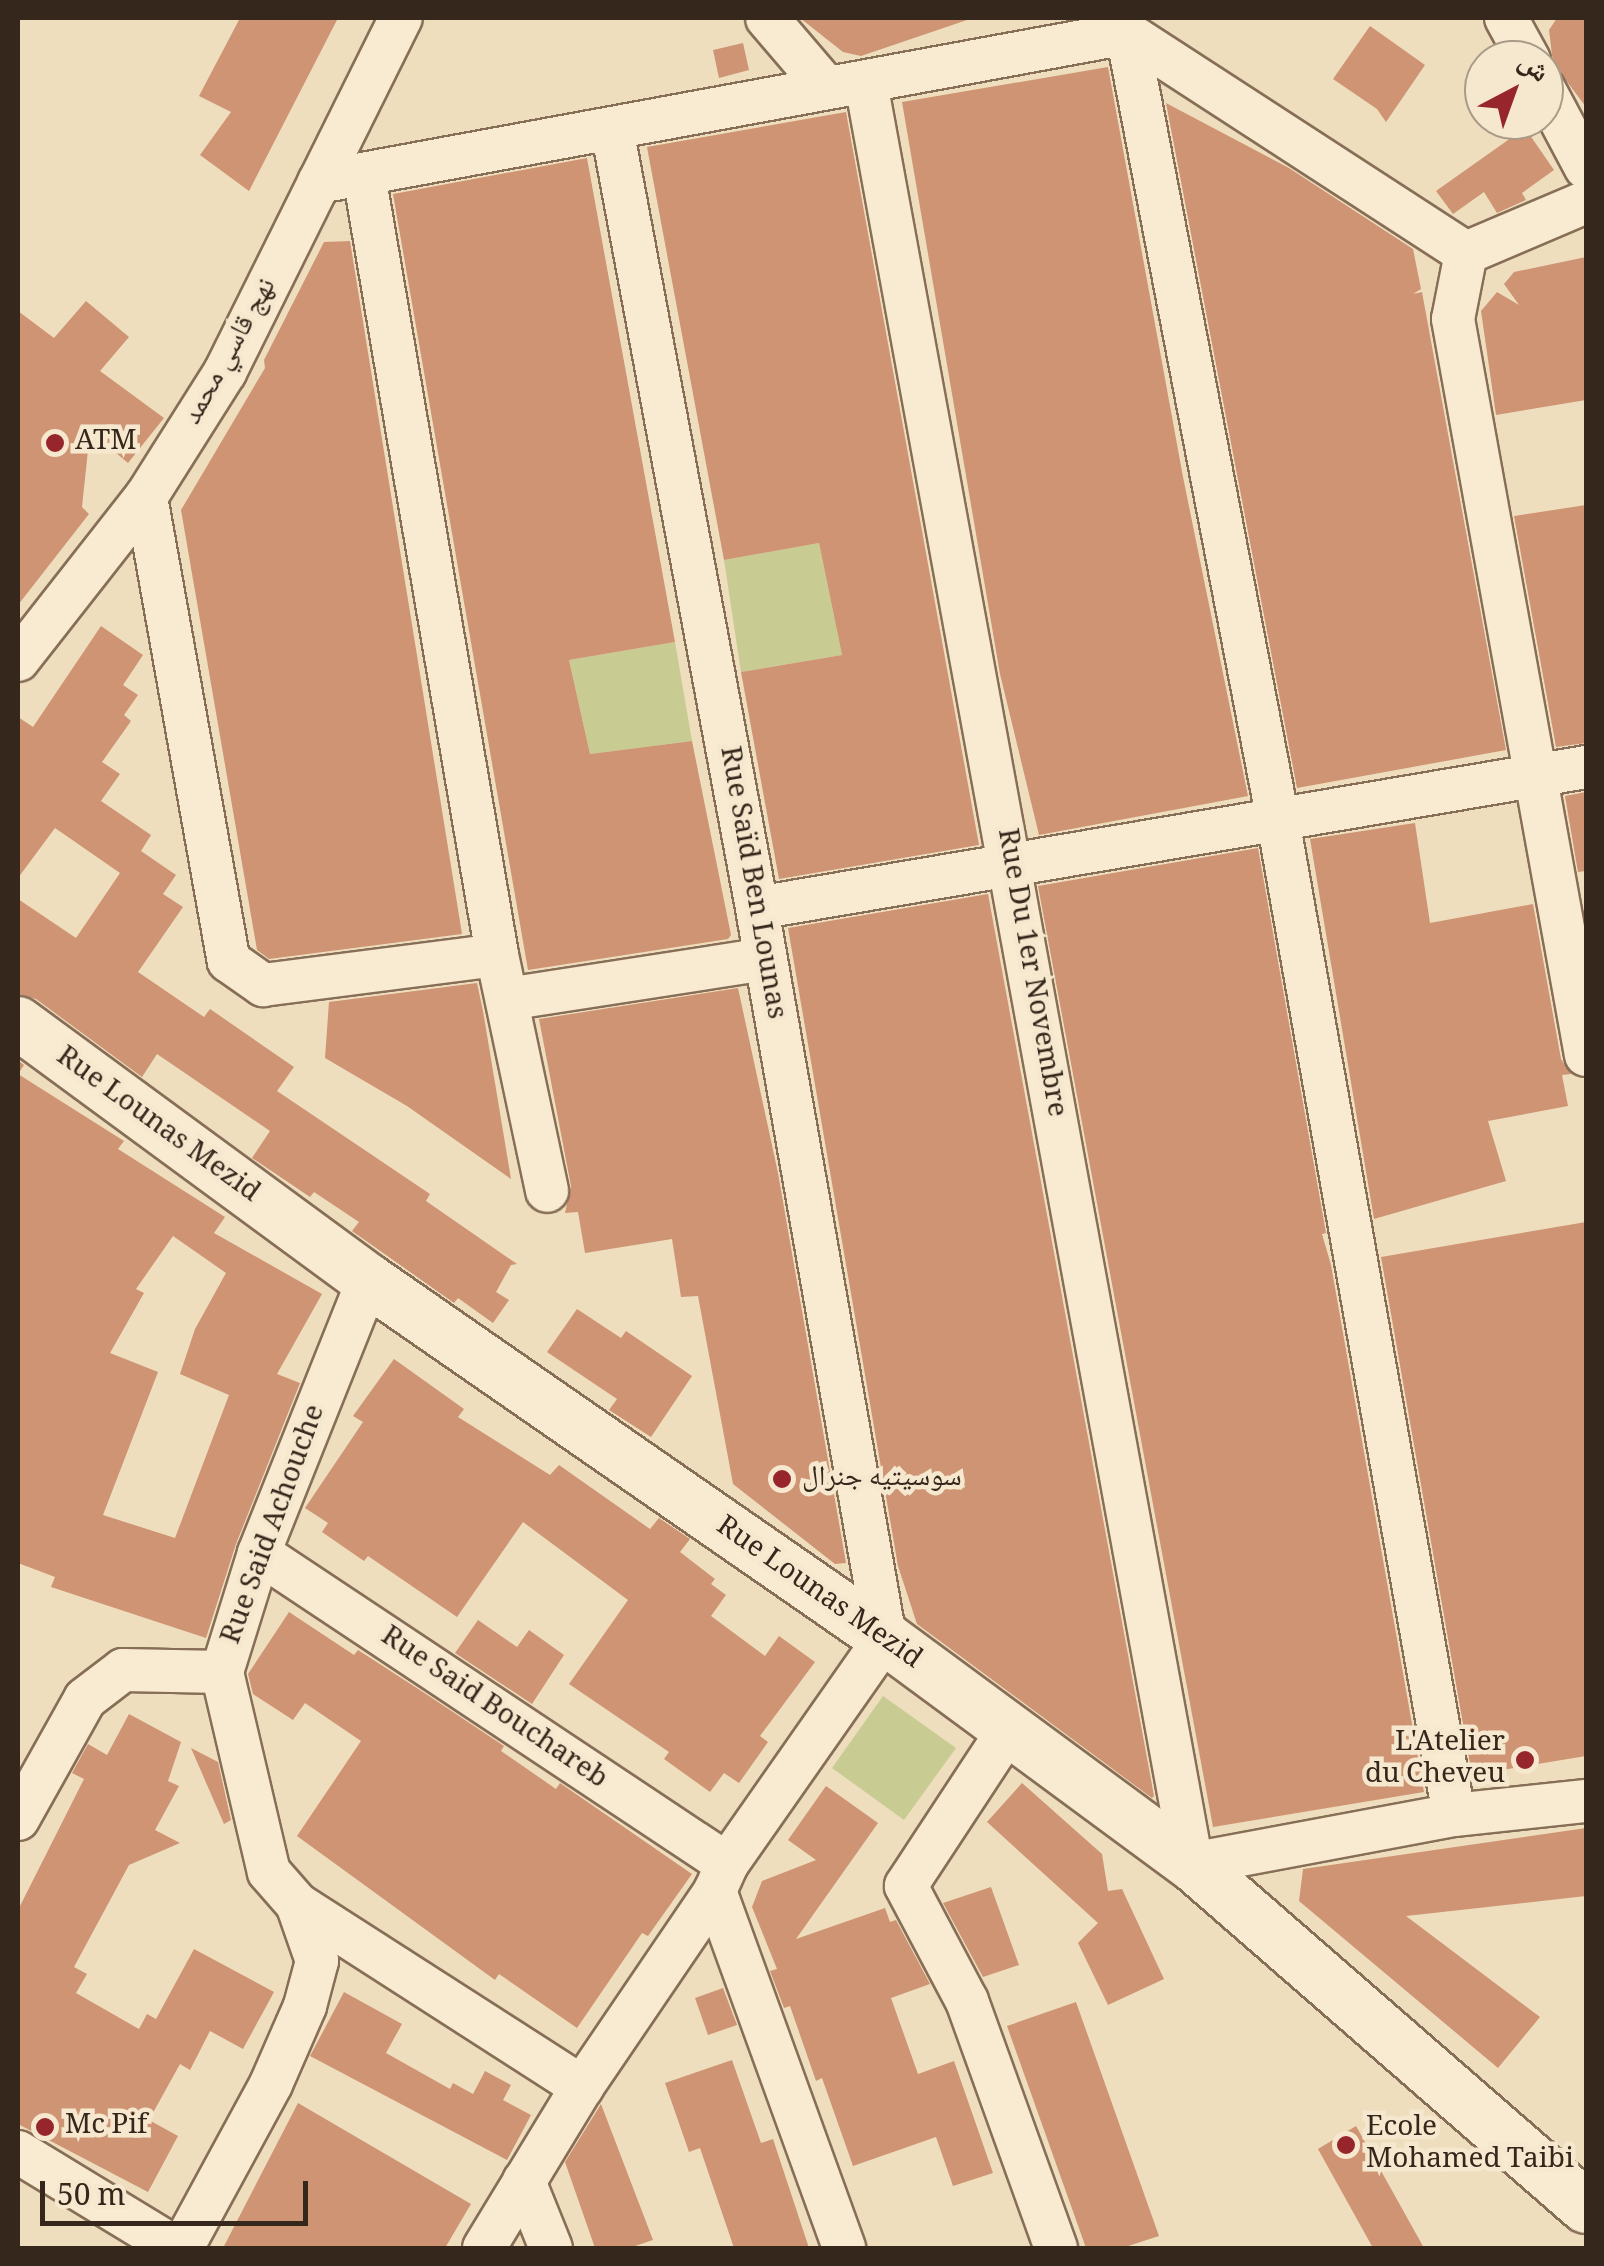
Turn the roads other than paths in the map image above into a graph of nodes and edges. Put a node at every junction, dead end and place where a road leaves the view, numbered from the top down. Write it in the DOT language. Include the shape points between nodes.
graph roads {
  1 [pos="402,18"];
  2 [pos="766,18"];
  3 [pos="1120,26"];
  4 [pos="845,84"];
  5 [pos="1564,127"];
  6 [pos="612,129"];
  7 [pos="1586,168"];
  8 [pos="364,175"];
  9 [pos="319,182"];
  10 [pos="1586,202"];
  11 [pos="1466,253"];
  12 [pos="146,496"];
  13 [pos="18,660"];
  14 [pos="1586,767"];
  15 [pos="1537,775"];
  16 [pos="1278,820"];
  17 [pos="1011,865"];
  18 [pos="758,908"];
  19 [pos="498,955"];
  20 [pos="764,959"];
  21 [pos="507,999"];
  22 [pos="18,1022"];
  23 [pos="1586,1055"];
  24 [pos="547,1191"];
  25 [pos="368,1280"];
  26 [pos="259,1553"];
  27 [pos="885,1638"];
  28 [pos="222,1672"];
  29 [pos="1007,1732"];
  30 [pos="1586,1801"];
  31 [pos="1454,1815"];
  32 [pos="18,1819"];
  33 [pos="1192,1864"];
  34 [pos="721,1878"];
  35 [pos="297,1904"];
  36 [pos="582,2086"];
  37 [pos="18,2152"];
  38 [pos="524,2181"];
  39 [pos="1586,2207"];
  40 [pos="178,2248"];
  41 [pos="484,2248"];
  42 [pos="551,2248"];
  43 [pos="844,2248"];
  44 [pos="1056,2248"];
  1 -- 9 [label="street, نهج قاسي محمد"];
  2 -- 4 [label="street"];
  3 -- 4 [label="street"];
  3 -- 11 [label="street"];
  3 -- 16 [label="street"];
  4 -- 6 [label="street"];
  4 -- 17 [label="street, Rue Du 1er Novembre"];
  5 -- 7 [label="street"];
  6 -- 8 [label="street"];
  6 -- 18 [label="street, Rue Saïd Ben Lounas"];
  8 -- 9 [label="street"];
  8 -- 19 [label="street"];
  9 -- 12 [label="street, نهج قاسي محمد" via="225,372"];
  10 -- 11 [label="street"];
  11 -- 15 [label="street" via="1454,320"];
  12 -- 13 [label="street, نهج قاسي محمد"];
  12 -- 19 [label="street" via="229,961 263,986"];
  14 -- 15 [label="street"];
  15 -- 16 [label="street"];
  15 -- 23 [label="street"];
  16 -- 17 [label="street"];
  16 -- 31 [label="street"];
  17 -- 18 [label="street"];
  17 -- 33 [label="street, Rue Du 1er Novembre"];
  18 -- 20 [label="street, Rue Saïd Ben Lounas"];
  19 -- 21 [label="street"];
  20 -- 21 [label="street"];
  20 -- 27 [label="street, Rue Saïd Ben Lounas"];
  21 -- 24 [label="street"];
  22 -- 25 [label="street, Rue Lounas Mezid"];
  25 -- 26 [label="street, Rue Said Achouche"];
  25 -- 27 [label="street, Rue Lounas Mezid"];
  26 -- 28 [label="street, Rue Said Achouche"];
  26 -- 34 [label="street, Rue Said Bouchareb"];
  27 -- 29 [label="street, Rue Lounas Mezid"];
  27 -- 34 [label="street"];
  28 -- 32 [label="street, Rue Said Achouche" via="123,1670 85,1699"];
  28 -- 35 [label="street" via="269,1872"];
  29 -- 33 [label="street, Rue Lounas Mezid"];
  29 -- 44 [label="street" via="906,1886 966,2001"];
  30 -- 31 [label="street"];
  31 -- 33 [label="street"];
  33 -- 39 [label="street, Rue Lounas Mezid"];
  34 -- 36 [label="street"];
  34 -- 43 [label="street"];
  35 -- 36 [label="street"];
  35 -- 40 [label="street" via="317,1961 305,2006 271,2084"];
  36 -- 38 [label="street"];
  37 -- 40 [label="street"];
  38 -- 41 [label="street"];
  38 -- 42 [label="street"];
}
